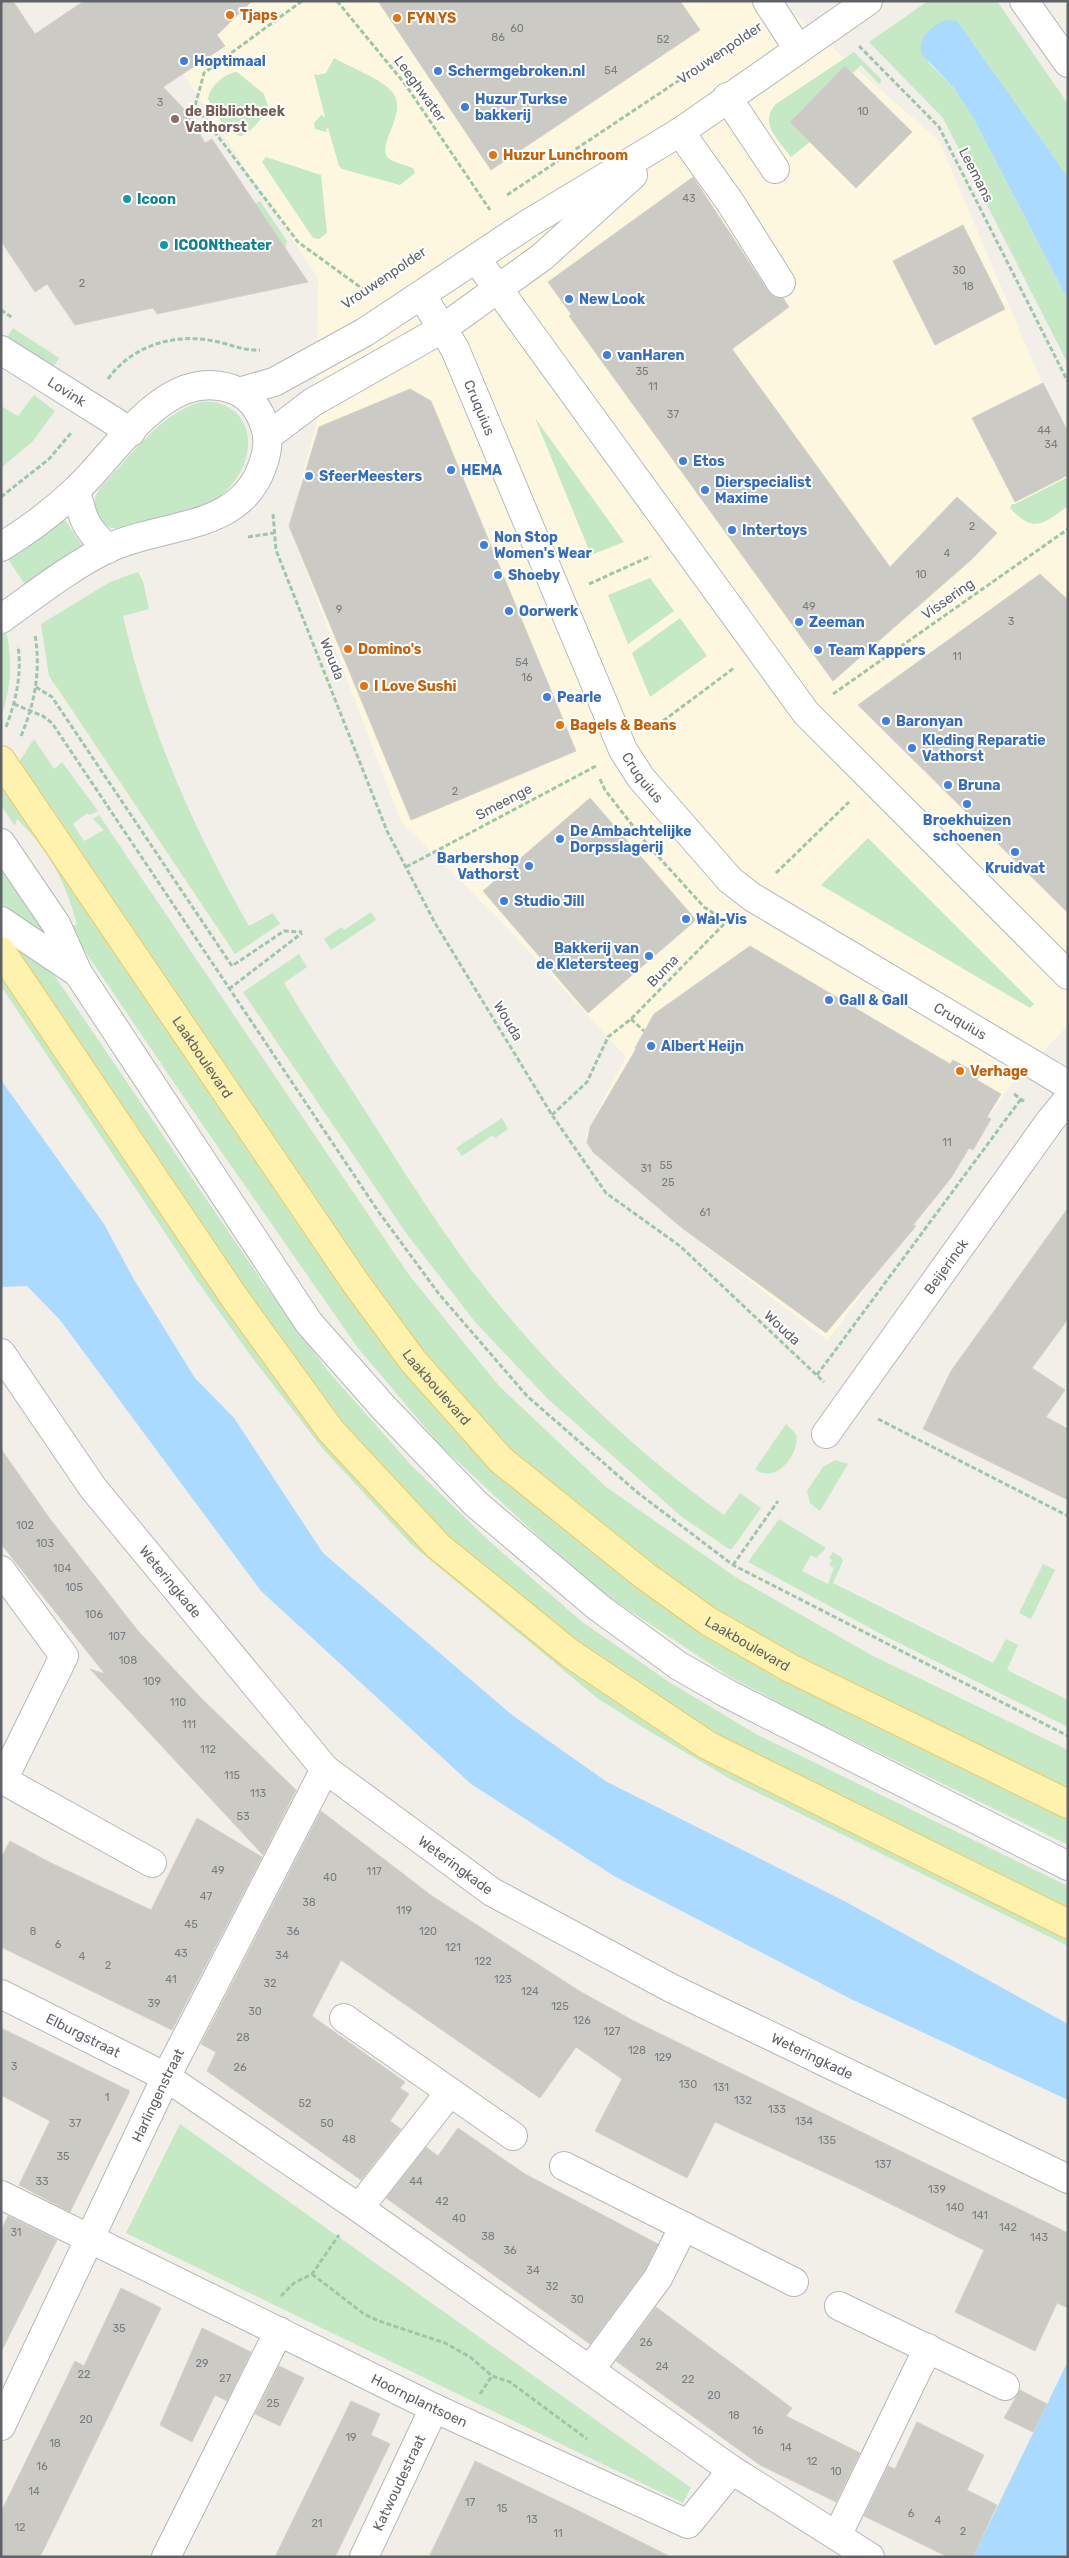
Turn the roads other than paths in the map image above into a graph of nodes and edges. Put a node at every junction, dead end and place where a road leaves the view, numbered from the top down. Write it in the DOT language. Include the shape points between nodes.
graph roads {
  1 [pos="868,1"];
  2 [pos="1024,1"];
  3 [pos="771,9"];
  4 [pos="798,49"];
  5 [pos="1068,63"];
  6 [pos="727,97"];
  7 [pos="680,132"];
  8 [pos="775,169"];
  9 [pos="477,260"];
  10 [pos="781,283"];
  11 [pos="497,290"];
  12 [pos="422,296"];
  13 [pos="442,329"];
  14 [pos="1,350"];
  15 [pos="239,392"];
  16 [pos="131,432"];
  17 [pos="268,436"];
  18 [pos="76,490"];
  19 [pos="1,547"];
  20 [pos="108,549"];
  21 [pos="1,619"];
  22 [pos="2,762"];
  23 [pos="1,843"];
  24 [pos="1,921"];
  25 [pos="1,951"];
  26 [pos="78,973"];
  27 [pos="1068,976"];
  28 [pos="1068,1085"];
  29 [pos="1068,1099"];
  30 [pos="1,1353"];
  31 [pos="826,1434"];
  32 [pos="1,1570"];
  33 [pos="325,1769"];
  34 [pos="1068,1804"];
  35 [pos="152,1863"];
  36 [pos="1068,1866"];
  37 [pos="1068,1924"];
  38 [pos="1,1994"];
  39 [pos="344,2018"];
  40 [pos="166,2077"];
  41 [pos="450,2092"];
  42 [pos="513,2136"];
  43 [pos="564,2166"];
  44 [pos="1068,2179"];
  45 [pos="1,2195"];
  46 [pos="359,2208"];
  47 [pos="684,2226"];
  48 [pos="92,2239"];
  49 [pos="794,2282"];
  50 [pos="840,2306"];
  51 [pos="272,2328"];
  52 [pos="928,2348"];
  53 [pos="590,2370"];
  54 [pos="1005,2386"];
  55 [pos="434,2408"];
  56 [pos="1,2426"];
  57 [pos="732,2470"];
  58 [pos="837,2536"];
  59 [pos="166,2557"];
  60 [pos="364,2557"];
  61 [pos="870,2557"];
  1 -- 4 [label="street"];
  2 -- 5 [label="street"];
  3 -- 4 [label="street"];
  4 -- 6 [label="street"];
  6 -- 7 [label="street"];
  6 -- 8 [label="street"];
  7 -- 9 [label="street" via="526,225"];
  7 -- 10 [label="street" via="730,202"];
  7 -- 11 [label="street" via="542,257"];
  9 -- 11 [label="street"];
  9 -- 12 [label="street"];
  11 -- 13 [label="street"];
  11 -- 27 [label="street" via="806,713"];
  12 -- 13 [label="street, Cruquius"];
  12 -- 15 [label="street" via="362,334 274,382"];
  13 -- 17 [label="street" via="313,402"];
  13 -- 28 [label="street, Cruquius" via="456,349 623,750 641,778 730,880 752,897"];
  14 -- 16 [label="street, Lovink"];
  15 -- 16 [label="street" via="200,385 178,391 159,403"];
  15 -- 17 [label="street" via="262,416"];
  16 -- 18 [label="street"];
  17 -- 20 [label="street" via="258,477 245,497 225,513 141,536"];
  18 -- 19 [label="street"];
  18 -- 20 [label="street" via="84,522"];
  20 -- 21 [label="street"];
  22 -- 34 [label="main road, Laakboulevard" via="355,1282 413,1361 501,1460 708,1622 790,1668"];
  23 -- 26 [label="street" via="56,924"];
  24 -- 26 [label="street"];
  25 -- 37 [label="main road" via="234,1296 330,1431 438,1546 571,1654 707,1745"];
  26 -- 36 [label="street" via="309,1323 476,1504 598,1607 679,1666"];
  29 -- 31 [label="street, Beijerinck" via="840,1397"];
  30 -- 33 [label="street, Weteringkade" via="93,1488"];
  32 -- 35 [label="street" via="64,1656 3,1780"];
  33 -- 40 [label="street, Harlingenstraat"];
  33 -- 44 [label="street, Weteringkade" via="492,1892 671,1988"];
  38 -- 40 [label="street, Elburgstraat"];
  39 -- 41 [label="street"];
  40 -- 46 [label="street"];
  40 -- 48 [label="street, Harlingenstraat"];
  41 -- 42 [label="street"];
  41 -- 46 [label="street"];
  43 -- 47 [label="street"];
  45 -- 48 [label="street, Hoornplantsoen"];
  46 -- 53 [label="street"];
  47 -- 49 [label="street"];
  47 -- 53 [label="street" via="658,2278"];
  48 -- 51 [label="street, Hoornplantsoen"];
  48 -- 56 [label="street, Harlingenstraat"];
  50 -- 52 [label="street"];
  51 -- 55 [label="street, Hoornplantsoen"];
  51 -- 59 [label="street"];
  52 -- 54 [label="street"];
  52 -- 58 [label="street"];
  53 -- 57 [label="street"];
  55 -- 57 [label="street, Hoornplantsoen" via="688,2524"];
  55 -- 60 [label="street, Katwoudestraat"];
  57 -- 58 [label="street"];
  58 -- 61 [label="street"];
}
